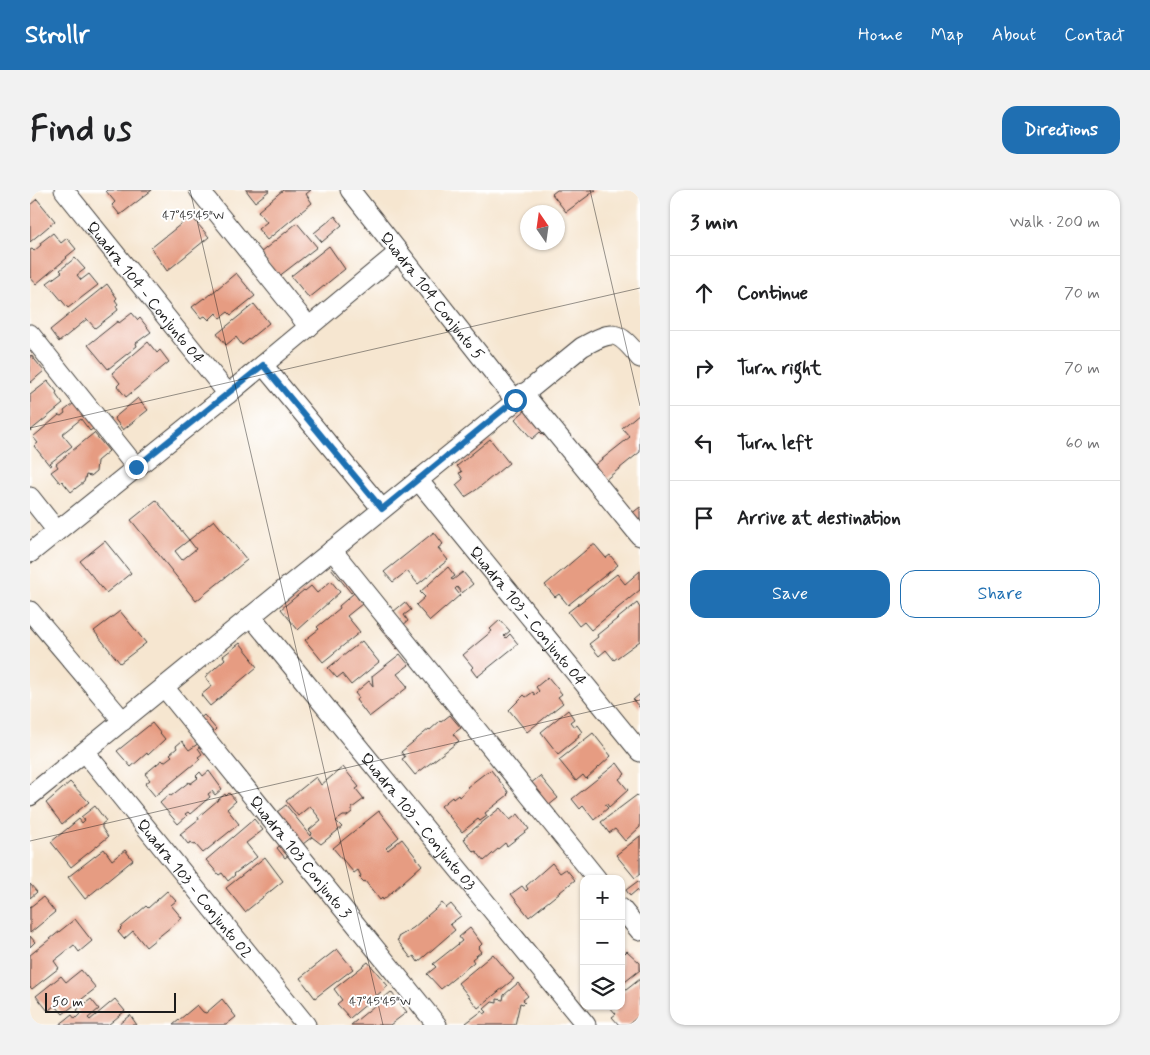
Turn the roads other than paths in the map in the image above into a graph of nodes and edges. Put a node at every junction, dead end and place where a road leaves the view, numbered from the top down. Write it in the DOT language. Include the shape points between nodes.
graph roads {
  1 [pos="64,190"];
  2 [pos="199,190"];
  3 [pos="350,190"];
  4 [pos="399,252"];
  5 [pos="309,327"];
  6 [pos="30,334"];
  7 [pos="640,358"];
  8 [pos="263,365"];
  9 [pos="228,394"];
  10 [pos="519,396"];
  11 [pos="136,467"];
  12 [pos="418,480"];
  13 [pos="30,497"];
  14 [pos="382,509"];
  15 [pos="58,531"];
  16 [pos="640,536"];
  17 [pos="332,550"];
  18 [pos="30,553"];
  19 [pos="30,611"];
  20 [pos="251,616"];
  21 [pos="164,687"];
  22 [pos="123,721"];
  23 [pos="85,752"];
  24 [pos="640,752"];
  25 [pos="30,796"];
  26 [pos="594,875"];
  27 [pos="625,913"];
  28 [pos="640,931"];
  29 [pos="306,1025"];
  30 [pos="437,1025"];
  31 [pos="586,1025"];
  1 -- 9 [label="street, Quadra 104 - Conjunto 04"];
  2 -- 5 [label="street"];
  3 -- 4 [label="street, Quadra 104 Conjunto 5"];
  4 -- 5 [label="street"];
  4 -- 10 [label="street, Quadra 104 Conjunto 5"];
  5 -- 8 [label="street"];
  6 -- 11 [label="street"];
  7 -- 10 [label="street" via="620,336 609,334 582,347"];
  8 -- 9 [label="street"];
  8 -- 14 [label="street"];
  9 -- 11 [label="street"];
  10 -- 12 [label="street"];
  10 -- 16 [label="street, Quadra 104 Conjunto 5"];
  11 -- 15 [label="street"];
  12 -- 14 [label="street"];
  12 -- 24 [label="street, Quadra 103 - Conjunto 04"];
  13 -- 15 [label="street"];
  14 -- 17 [label="street"];
  15 -- 18 [label="street"];
  17 -- 20 [label="street"];
  17 -- 26 [label="street"];
  19 -- 22 [label="street"];
  20 -- 21 [label="street"];
  20 -- 31 [label="street, Quadra 103 - Conjunto 03"];
  21 -- 22 [label="street"];
  21 -- 30 [label="street, Quadra 103 Conjunto 3"];
  22 -- 23 [label="street"];
  23 -- 25 [label="street"];
  23 -- 29 [label="street, Quadra 103 - Conjunto 02"];
  27 -- 28 [label="street"];
}
